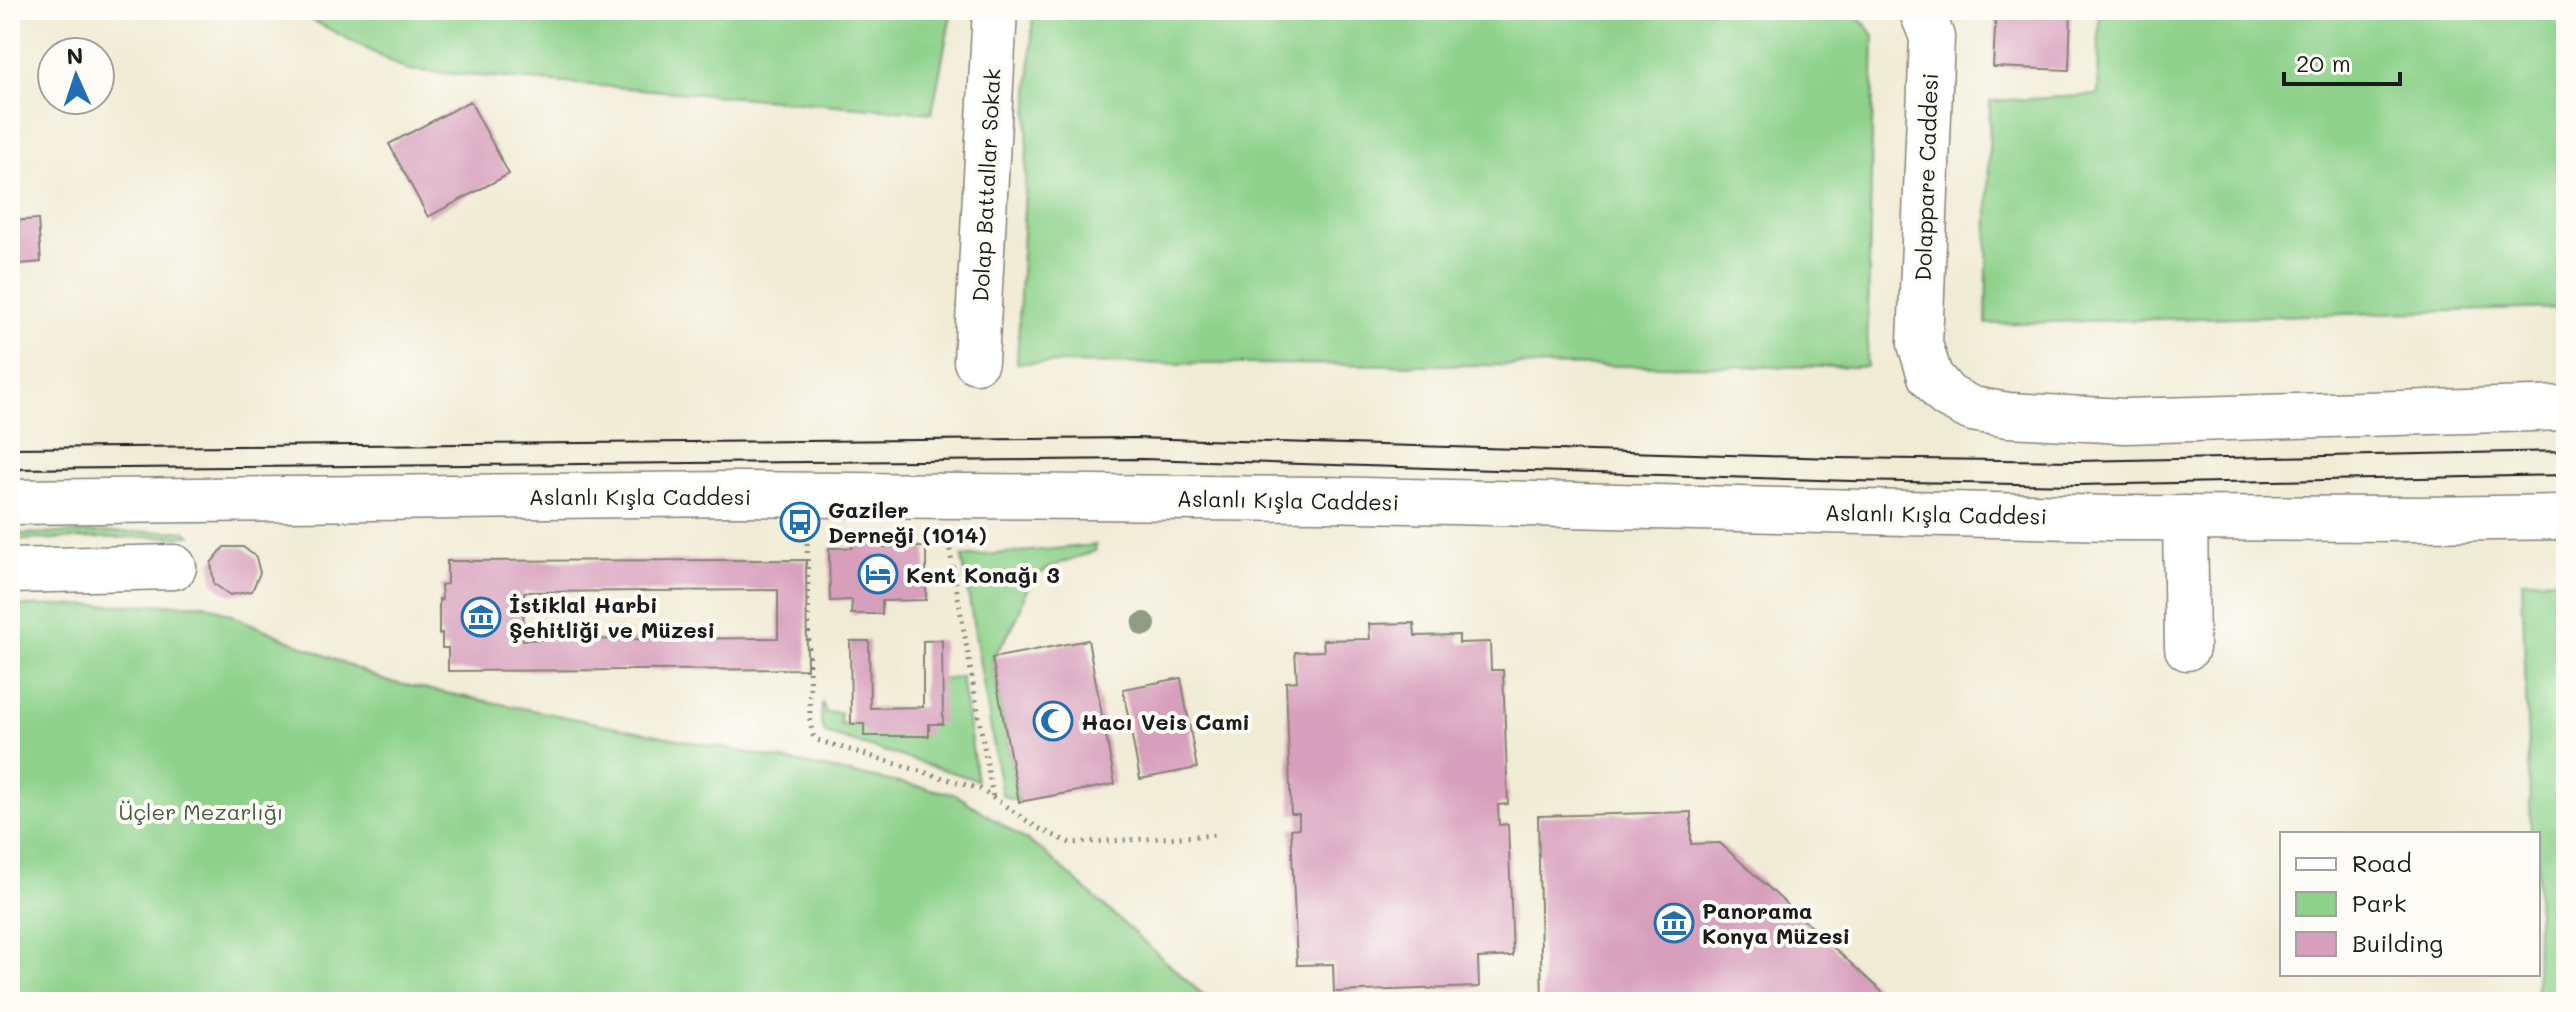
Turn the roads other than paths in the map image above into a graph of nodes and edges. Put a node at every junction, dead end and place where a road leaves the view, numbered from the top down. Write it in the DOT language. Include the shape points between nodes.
graph roads {
  1 [pos="995,10"];
  2 [pos="1929,19"];
  3 [pos="976,361"];
  4 [pos="2566,408"];
  5 [pos="10,502"];
  6 [pos="2566,517"];
  7 [pos="2185,518"];
  8 [pos="174,567"];
  9 [pos="10,571"];
  10 [pos="2187,648"];
  1 -- 3 [label="main road, Dolap Battallar Sokak"];
  2 -- 4 [label="main road, Dolappare Caddesi" via="1920,344 1930,376 1947,396 1972,409 2008,415 2125,421"];
  5 -- 7 [label="main road, Aslanlı Kışla Caddesi" via="733,494 1323,499"];
  6 -- 7 [label="main road, Aslanlı Kışla Caddesi"];
  7 -- 10 [label="main road"];
  8 -- 9 [label="main road"];
}
